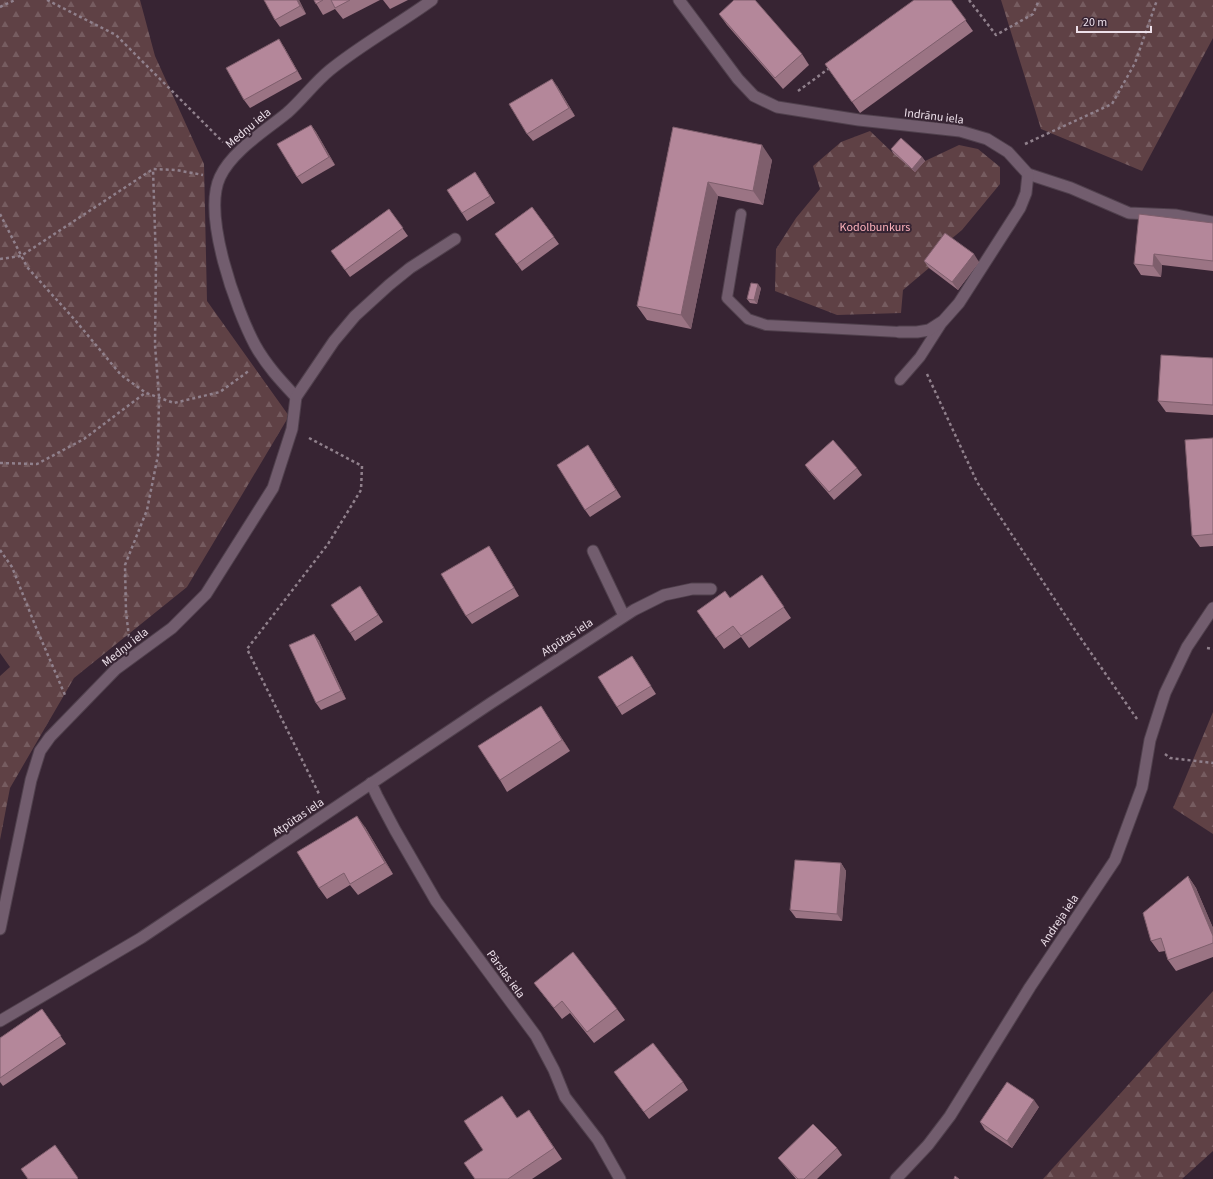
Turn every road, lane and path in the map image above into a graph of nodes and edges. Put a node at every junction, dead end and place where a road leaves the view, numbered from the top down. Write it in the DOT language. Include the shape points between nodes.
graph roads {
  1 [pos="15,0"];
  2 [pos="48,0"];
  3 [pos="432,0"];
  4 [pos="679,0"];
  5 [pos="969,0"];
  6 [pos="1039,0"];
  7 [pos="1157,0"];
  8 [pos="0,8"];
  9 [pos="833,65"];
  10 [pos="777,107"];
  11 [pos="1008,152"];
  12 [pos="235,154"];
  13 [pos="153,169"];
  14 [pos="1028,174"];
  15 [pos="219,177"];
  16 [pos="0,214"];
  17 [pos="741,214"];
  18 [pos="1213,222"];
  19 [pos="455,239"];
  20 [pos="21,256"];
  21 [pos="0,259"];
  22 [pos="943,321"];
  23 [pos="899,332"];
  24 [pos="920,357"];
  25 [pos="265,359"];
  26 [pos="900,380"];
  27 [pos="146,393"];
  28 [pos="296,397"];
  29 [pos="159,398"];
  30 [pos="292,429"];
  31 [pos="0,464"];
  32 [pos="0,550"];
  33 [pos="593,551"];
  34 [pos="711,590"];
  35 [pos="1213,608"];
  36 [pos="624,616"];
  37 [pos="131,657"];
  38 [pos="73,713"];
  39 [pos="1150,740"];
  40 [pos="1213,763"];
  41 [pos="371,784"];
  42 [pos="328,812"];
  43 [pos="0,929"];
  44 [pos="0,1021"];
  45 [pos="620,1179"];
  46 [pos="896,1179"];
  1 -- 8 [label="path"];
  2 -- 12 [label="path" via="116,35"];
  3 -- 12 [label="street, Medņu iela" via="329,71 289,111"];
  4 -- 10 [label="street, Indrānu iela" via="738,79 754,96"];
  5 -- 6 [label="path" via="996,35 1034,14"];
  7 -- 11 [label="path" via="1135,63 1112,104"];
  9 -- 10 [label="path"];
  10 -- 11 [label="street, Indrānu iela" via="860,120 960,130 987,139"];
  11 -- 14 [label="street, Indrānu iela"];
  12 -- 15 [label="street, Medņu iela"];
  13 -- 15 [label="path"];
  13 -- 20 [label="path"];
  13 -- 29 [label="path" via="155,345"];
  14 -- 18 [label="street, Indrānu iela" via="1071,188 1129,212 1175,215"];
  14 -- 22 [label="street" via="1026,193 1020,208 959,303"];
  15 -- 25 [label="street, Medņu iela" via="214,198 217,233 246,326"];
  16 -- 20 [label="path"];
  17 -- 23 [label="lane" via="727,298 748,319 766,325"];
  19 -- 28 [label="street, Medņu iela" via="410,268 355,316 334,341"];
  20 -- 21 [label="path"];
  20 -- 27 [label="path" via="27,267 121,375"];
  22 -- 23 [label="street" via="929,330"];
  22 -- 24 [label="lane"];
  24 -- 26 [label="lane"];
  24 -- 39 [label="path" via="977,482"];
  25 -- 28 [label="street, Medņu iela" via="275,375"];
  25 -- 29 [label="path" via="220,392 174,403"];
  27 -- 29 [label="path"];
  27 -- 31 [label="path" via="84,439 37,464"];
  28 -- 30 [label="street, Medņu iela"];
  29 -- 37 [label="path" via="158,455 147,510 125,564 126,612"];
  30 -- 37 [label="street, Medņu iela" via="273,488 206,594 172,628"];
  30 -- 42 [label="path" via="362,466 361,490 328,544 247,648"];
  32 -- 38 [label="path" via="12,567"];
  33 -- 36 [label="street"];
  34 -- 36 [label="street, Atpūtas iela" via="692,589 664,595"];
  35 -- 39 [label="street, Andreja iela" via="1186,647 1165,693"];
  36 -- 41 [label="street, Atpūtas iela"];
  37 -- 38 [label="street, Medņu iela"];
  38 -- 43 [label="street, Medņu iela" via="40,751 31,780"];
  39 -- 40 [label="path" via="1170,758"];
  39 -- 46 [label="street, Andreja iela" via="1142,787 1115,860 1030,987 950,1116 928,1145"];
  41 -- 42 [label="street, Atpūtas iela"];
  41 -- 45 [label="street, Pārslas iela" via="436,901 536,1036 565,1097 598,1140"];
  42 -- 44 [label="street, Atpūtas iela" via="141,938"];
}
